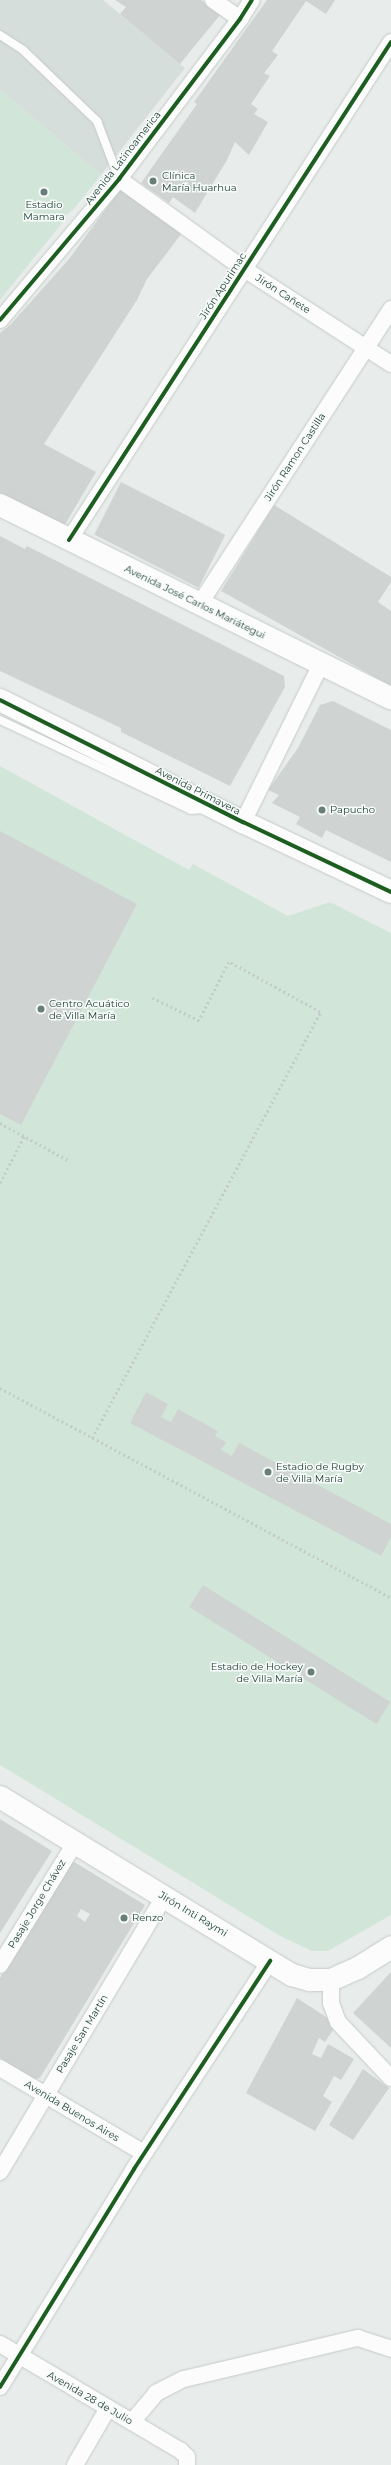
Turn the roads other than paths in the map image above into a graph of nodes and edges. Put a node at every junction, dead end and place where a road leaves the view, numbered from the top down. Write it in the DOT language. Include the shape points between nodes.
graph roads {
  1 [pos="213,0"];
  2 [pos="252,0"];
  3 [pos="240,19"];
  4 [pos="0,35"];
  5 [pos="391,42"];
  6 [pos="119,179"];
  7 [pos="244,269"];
  8 [pos="391,309"];
  9 [pos="0,320"];
  10 [pos="367,347"];
  11 [pos="391,364"];
  12 [pos="0,505"];
  13 [pos="69,540"];
  14 [pos="199,605"];
  15 [pos="321,664"];
  16 [pos="391,698"];
  17 [pos="0,700"];
  18 [pos="0,720"];
  19 [pos="216,809"];
  20 [pos="243,822"];
  21 [pos="391,892"];
  22 [pos="0,1797"];
  23 [pos="75,1842"];
  24 [pos="164,1897"];
  25 [pos="391,1946"];
  26 [pos="270,1961"];
  27 [pos="0,1966"];
  28 [pos="331,1980"];
  29 [pos="0,2068"];
  30 [pos="391,2078"];
  31 [pos="46,2095"];
  32 [pos="144,2153"];
  33 [pos="0,2172"];
  34 [pos="0,2344"];
  35 [pos="391,2348"];
  36 [pos="20,2357"];
  37 [pos="0,2387"];
  38 [pos="108,2408"];
  39 [pos="132,2422"];
  40 [pos="186,2461"];
  41 [pos="75,2465"];
  1 -- 3 [label="street"];
  2 -- 3 [label="street, Avenida Latinoamerica"];
  3 -- 6 [label="street, Avenida Latinoamerica"];
  4 -- 6 [label="lane" via="22,50 97,121"];
  5 -- 7 [label="street, Jirón Apurimac"];
  6 -- 7 [label="street, Jirón Cañete"];
  6 -- 9 [label="street, Avenida Latinoamerica"];
  7 -- 10 [label="street, Jirón Cañete"];
  7 -- 13 [label="street, Jirón Apurimac"];
  8 -- 10 [label="street, Jirón Ramon Castilla"];
  10 -- 11 [label="street, Jirón Cañete"];
  10 -- 14 [label="street, Jirón Ramon Castilla"];
  12 -- 13 [label="street, Avenida José Carlos Mariátegui"];
  13 -- 14 [label="street, Avenida José Carlos Mariátegui"];
  14 -- 15 [label="street, Avenida José Carlos Mariátegui"];
  15 -- 16 [label="street, Avenida José Carlos Mariátegui"];
  15 -- 20 [label="street"];
  17 -- 19 [label="street, Avenida Primavera"];
  18 -- 19 [label="lane" via="191,810"];
  19 -- 20 [label="street, Avenida Primavera"];
  20 -- 21 [label="street, Avenida Primavera"];
  22 -- 23 [label="street, Jirón Inti Raymi"];
  23 -- 24 [label="street, Jirón Inti Raymi"];
  23 -- 27 [label="street, Pasaje Jorge Chávez"];
  24 -- 26 [label="street, Jirón Inti Raymi"];
  24 -- 31 [label="street, Pasaje San Martín"];
  25 -- 28 [label="street, Jirón Inti Raymi" via="358,1968"];
  26 -- 28 [label="street, Jirón Inti Raymi" via="292,1975 310,1980"];
  26 -- 32 [label="street"];
  28 -- 30 [label="street" via="331,2003 338,2022"];
  29 -- 31 [label="street, Avenida Buenos Aires"];
  31 -- 32 [label="street, Avenida Buenos Aires"];
  31 -- 33 [label="street, Pasaje San Martín"];
  32 -- 36 [label="street"];
  34 -- 36 [label="street, Avenida 28 de Julio"];
  35 -- 39 [label="street" via="358,2338 184,2379 156,2393"];
  36 -- 37 [label="street"];
  36 -- 38 [label="street, Avenida 28 de Julio"];
  38 -- 39 [label="street, Avenida 28 de Julio"];
  38 -- 41 [label="street"];
  39 -- 40 [label="street, Avenida 28 de Julio"];
}
